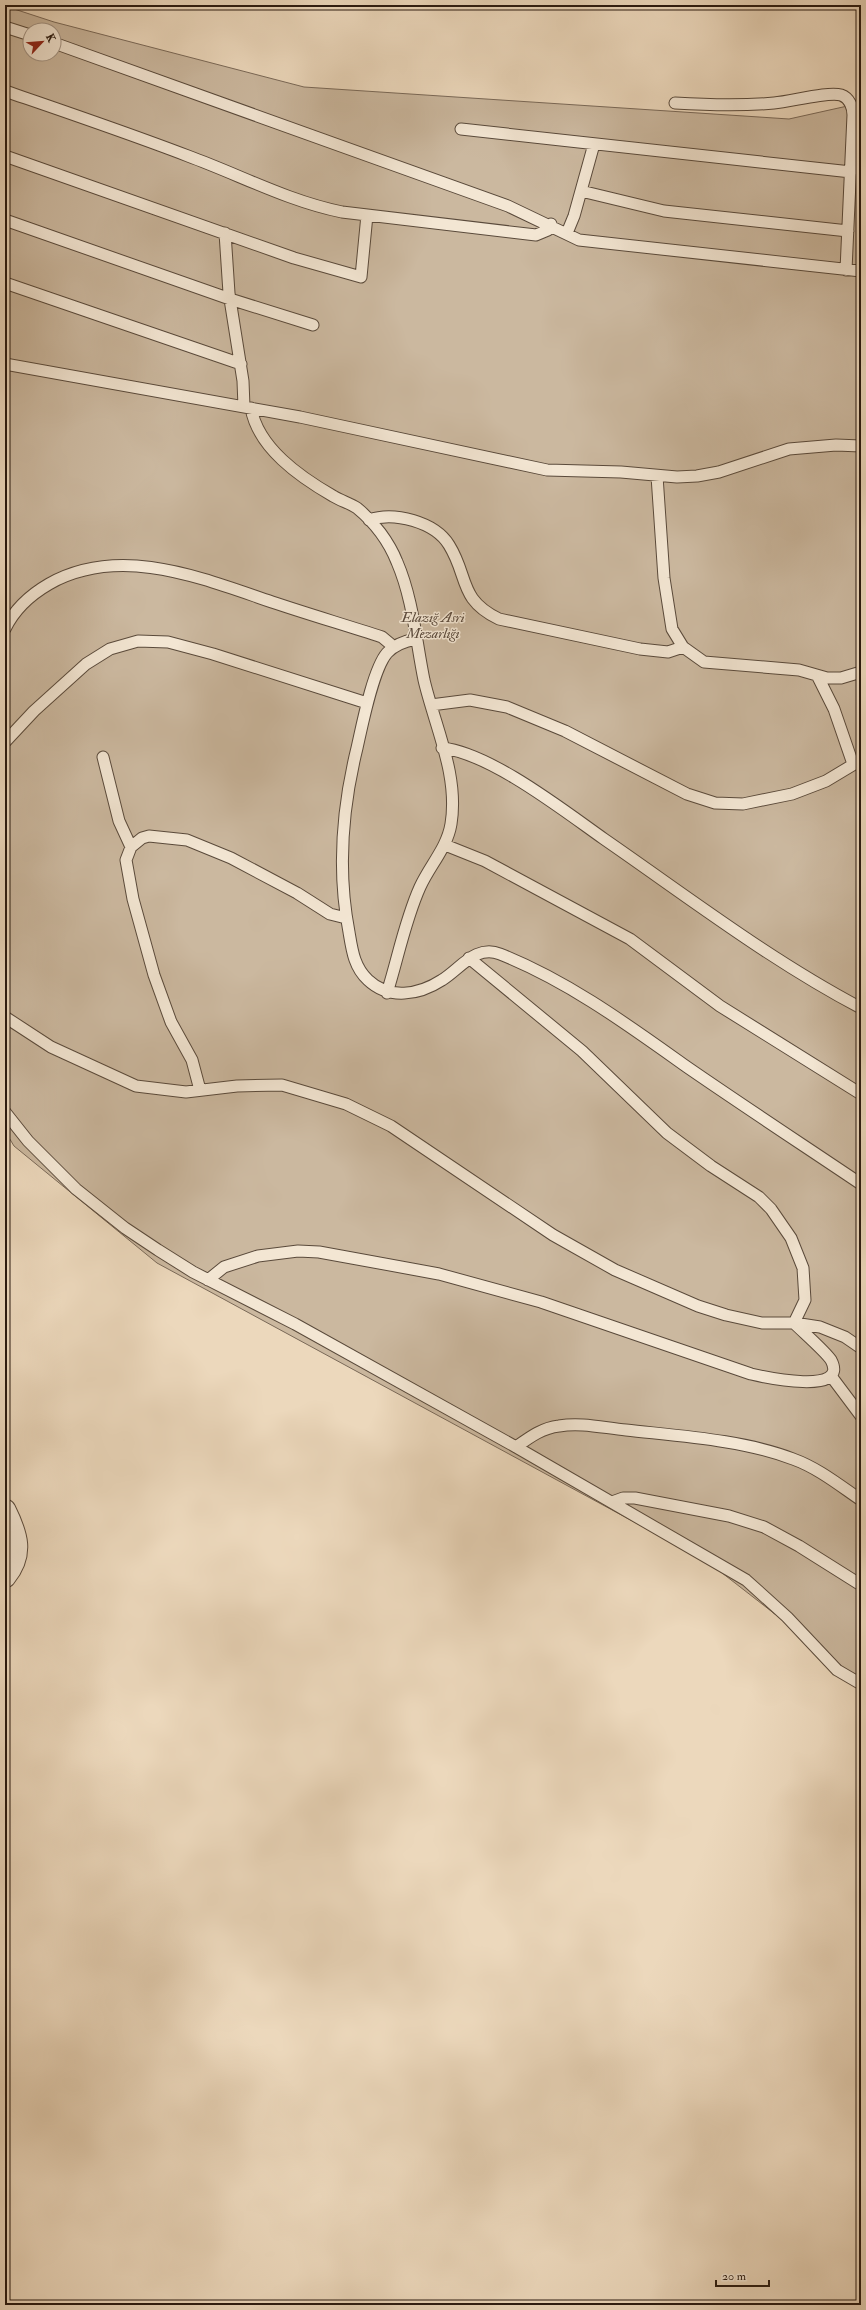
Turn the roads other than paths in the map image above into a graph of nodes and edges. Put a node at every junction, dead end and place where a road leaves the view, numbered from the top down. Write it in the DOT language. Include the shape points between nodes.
graph roads {
  1 [pos="5,27"];
  2 [pos="22,33"];
  3 [pos="62,47"];
  4 [pos="5,91"];
  5 [pos="675,103"];
  6 [pos="461,129"];
  7 [pos="594,144"];
  8 [pos="5,156"];
  9 [pos="851,172"];
  10 [pos="581,191"];
  11 [pos="367,215"];
  12 [pos="5,220"];
  13 [pos="550,224"];
  14 [pos="848,231"];
  15 [pos="225,233"];
  16 [pos="567,233"];
  17 [pos="846,270"];
  18 [pos="861,271"];
  19 [pos="5,283"];
  20 [pos="230,299"];
  21 [pos="313,325"];
  22 [pos="5,364"];
  23 [pos="240,364"];
  24 [pos="248,408"];
  25 [pos="861,446"];
  26 [pos="656,476"];
  27 [pos="369,520"];
  28 [pos="5,629"];
  29 [pos="416,639"];
  30 [pos="394,647"];
  31 [pos="683,647"];
  32 [pos="861,672"];
  33 [pos="818,677"];
  34 [pos="367,703"];
  35 [pos="431,705"];
  36 [pos="5,742"];
  37 [pos="442,748"];
  38 [pos="103,757"];
  39 [pos="857,762"];
  40 [pos="446,845"];
  41 [pos="131,847"];
  42 [pos="346,918"];
  43 [pos="469,958"];
  44 [pos="387,993"];
  45 [pos="861,1008"];
  46 [pos="5,1017"];
  47 [pos="200,1090"];
  48 [pos="861,1094"];
  49 [pos="5,1112"];
  50 [pos="861,1184"];
  51 [pos="208,1280"];
  52 [pos="794,1323"];
  53 [pos="861,1348"];
  54 [pos="831,1376"];
  55 [pos="861,1416"];
  56 [pos="516,1447"];
  57 [pos="861,1500"];
  58 [pos="612,1502"];
  59 [pos="5,1510"];
  60 [pos="5,1577"];
  61 [pos="861,1585"];
  62 [pos="861,1684"];
  1 -- 2 [label="lane"];
  3 -- 13 [label="lane" via="360,152"];
  4 -- 11 [label="lane" via="190,156 298,202"];
  5 -- 9 [label="lane" via="750,105 795,101 829,94 842,95 853,109"];
  6 -- 7 [label="lane"];
  7 -- 9 [label="lane"];
  7 -- 10 [label="lane"];
  8 -- 15 [label="lane"];
  9 -- 14 [label="lane"];
  10 -- 14 [label="lane" via="664,211"];
  10 -- 16 [label="lane"];
  11 -- 13 [label="lane" via="536,235 548,230"];
  11 -- 15 [label="lane" via="361,277 294,258"];
  12 -- 20 [label="lane"];
  13 -- 16 [label="lane"];
  14 -- 17 [label="lane"];
  15 -- 20 [label="lane"];
  16 -- 17 [label="lane" via="579,240"];
  17 -- 18 [label="lane"];
  19 -- 23 [label="lane"];
  20 -- 21 [label="lane"];
  20 -- 23 [label="lane"];
  22 -- 24 [label="lane"];
  23 -- 24 [label="lane"];
  24 -- 26 [label="lane" via="519,465 571,472 621,472"];
  24 -- 27 [label="lane" via="254,423 274,451 315,485 356,507"];
  25 -- 26 [label="lane" via="797,448 764,456 719,472 697,476"];
  26 -- 31 [label="lane" via="664,578 672,629"];
  27 -- 29 [label="lane" via="381,534 397,561 410,603"];
  27 -- 31 [label="lane" via="401,516 440,535 452,550 468,593 483,610 499,619 640,649 668,652"];
  28 -- 30 [label="lane" via="21,606 57,580 89,568 123,566 156,568 232,587 382,637"];
  29 -- 30 [label="lane"];
  29 -- 35 [label="lane"];
  30 -- 34 [label="lane" via="382,660"];
  31 -- 33 [label="lane" via="704,662 799,670"];
  32 -- 33 [label="lane" via="841,678"];
  33 -- 39 [label="lane"];
  34 -- 36 [label="lane" via="168,642 138,642 110,649 86,664 34,711"];
  34 -- 42 [label="lane" via="347,790 342,841 343,904"];
  35 -- 37 [label="lane"];
  35 -- 39 [label="lane" via="470,700 507,707 565,731 687,794 714,803 743,804 792,794 826,781"];
  37 -- 40 [label="lane" via="451,786 452,805"];
  37 -- 45 [label="lane" via="472,754 516,780 747,940"];
  38 -- 41 [label="lane" via="119,821"];
  40 -- 44 [label="lane" via="432,864 420,888"];
  40 -- 48 [label="lane" via="484,861 630,939 720,1006"];
  41 -- 42 [label="lane" via="149,836 187,840 231,858 297,893 330,914"];
  41 -- 47 [label="lane" via="126,860 133,899 154,975 171,1022 192,1060"];
  42 -- 44 [label="lane" via="353,954 359,969 370,982"];
  43 -- 44 [label="lane" via="431,986 408,993"];
  43 -- 50 [label="lane" via="477,954 496,952 604,1008"];
  43 -- 52 [label="lane" via="582,1051 667,1133 710,1166 759,1197 771,1209 792,1238 804,1268 805,1300"];
  46 -- 47 [label="lane" via="51,1047 136,1086 172,1091"];
  47 -- 52 [label="lane" via="282,1085 346,1104 391,1126 553,1236 615,1270 698,1306 726,1315 762,1323"];
  49 -- 51 [label="lane" via="53,1168 100,1209 158,1250"];
  51 -- 54 [label="lane" via="224,1267 258,1256 298,1251 319,1252 439,1274 541,1302 751,1374 814,1381 826,1380"];
  51 -- 56 [label="lane" via="295,1324"];
  52 -- 53 [label="lane" via="832,1331"];
  52 -- 54 [label="lane" via="829,1357 833,1366"];
  54 -- 55 [label="lane"];
  56 -- 57 [label="lane" via="547,1428 569,1424 748,1446 780,1454 810,1466"];
  56 -- 58 [label="lane"];
  58 -- 61 [label="lane" via="635,1498 747,1521 782,1536"];
  58 -- 62 [label="lane" via="746,1580 787,1617 837,1670"];
  59 -- 60 [label="street" via="17,1541 14,1566"];
}
